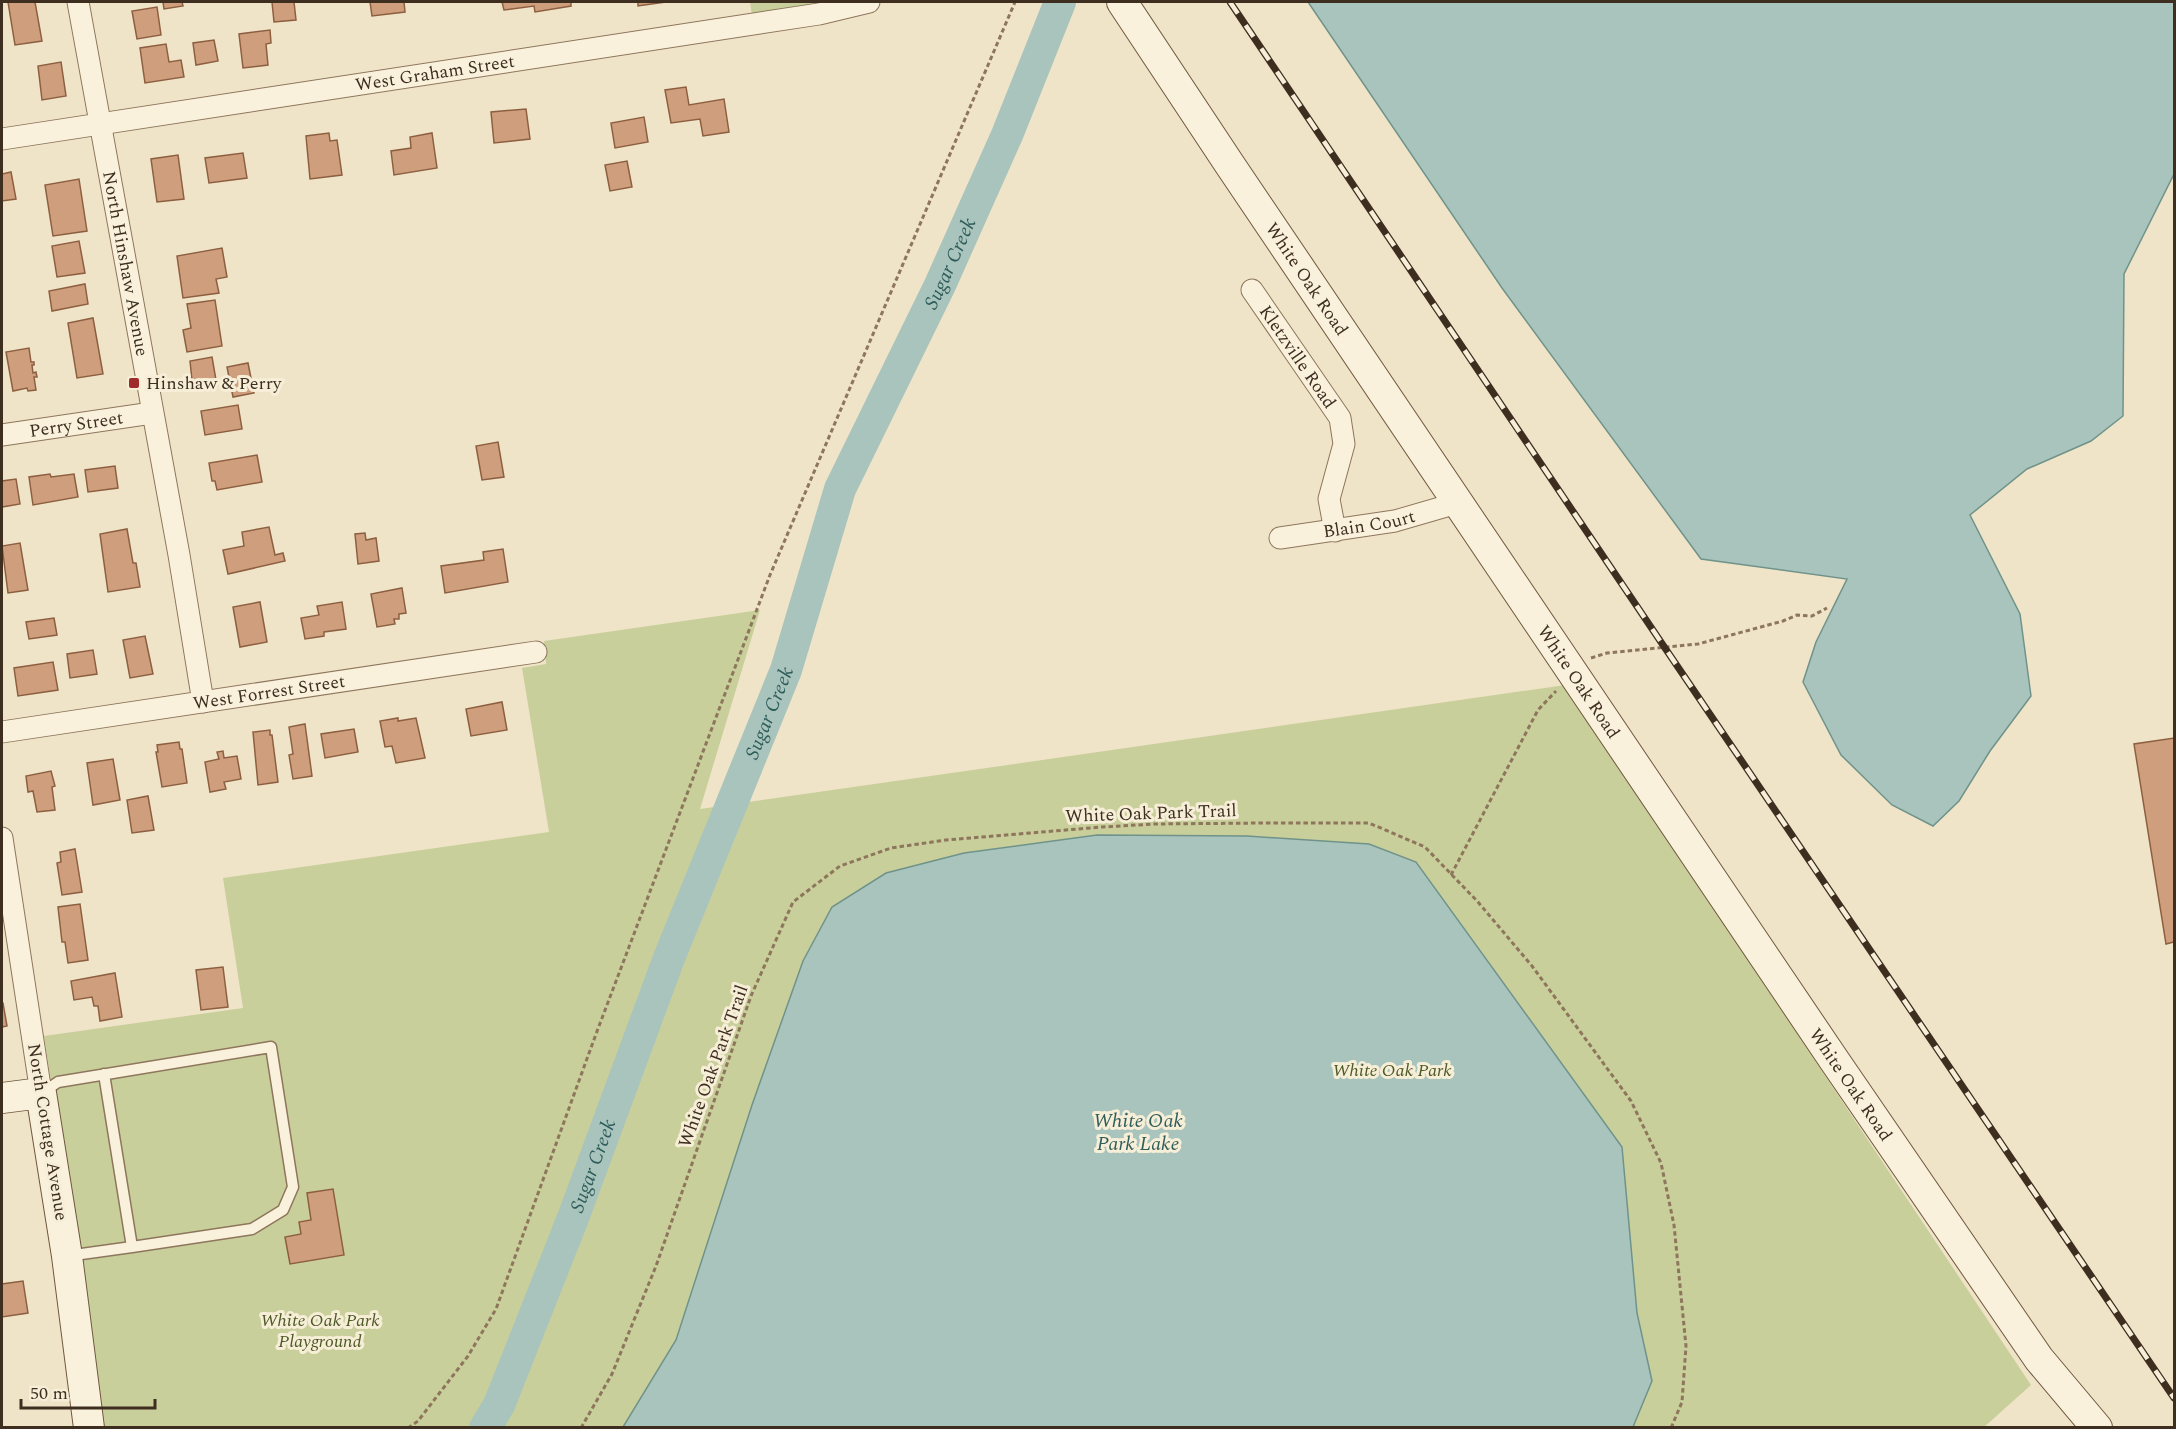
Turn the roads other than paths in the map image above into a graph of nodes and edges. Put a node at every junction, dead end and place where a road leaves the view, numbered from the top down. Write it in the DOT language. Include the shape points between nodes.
graph roads {
  1 [pos="78,2"];
  2 [pos="869,2"];
  3 [pos="1122,2"];
  4 [pos="99,125"];
  5 [pos="2,139"];
  6 [pos="1252,290"];
  7 [pos="152,413"];
  8 [pos="2,435"];
  9 [pos="1457,503"];
  10 [pos="1335,531"];
  11 [pos="1280,538"];
  12 [pos="536,652"];
  13 [pos="203,702"];
  14 [pos="2,732"];
  15 [pos="2,838"];
  16 [pos="104,1074"];
  17 [pos="41,1093"];
  18 [pos="2,1098"];
  19 [pos="132,1247"];
  20 [pos="67,1257"];
  21 [pos="2039,1359"];
  22 [pos="89,1428"];
  23 [pos="2073,1428"];
  24 [pos="2097,1428"];
  1 -- 4 [label="street, North Hinshaw Avenue"];
  2 -- 4 [label="street, West Graham Street" via="807,16"];
  3 -- 9 [label="street, White Oak Road"];
  4 -- 5 [label="street, West Graham Street"];
  4 -- 7 [label="street, North Hinshaw Avenue"];
  6 -- 10 [label="street, Kletzville Road" via="1340,418 1344,444 1329,499"];
  7 -- 8 [label="street, Perry Street"];
  7 -- 13 [label="street, North Hinshaw Avenue"];
  9 -- 10 [label="street, Blain Court" via="1395,521"];
  9 -- 21 [label="street, White Oak Road"];
  10 -- 11 [label="street, Blain Court"];
  12 -- 13 [label="street, West Forrest Street"];
  13 -- 14 [label="street, West Forrest Street"];
  15 -- 17 [label="street, North Cottage Avenue"];
  16 -- 17 [label="lane" via="58,1082"];
  16 -- 19 [label="lane"];
  16 -- 19 [label="lane" via="271,1047 288,1146 293,1188 284,1210 252,1229"];
  17 -- 18 [label="street"];
  17 -- 20 [label="street, North Cottage Avenue"];
  19 -- 20 [label="lane"];
  20 -- 22 [label="street, North Cottage Avenue"];
  21 -- 23 [label="street, White Oak Road"];
  21 -- 24 [label="street, White Oak Road"];
}
